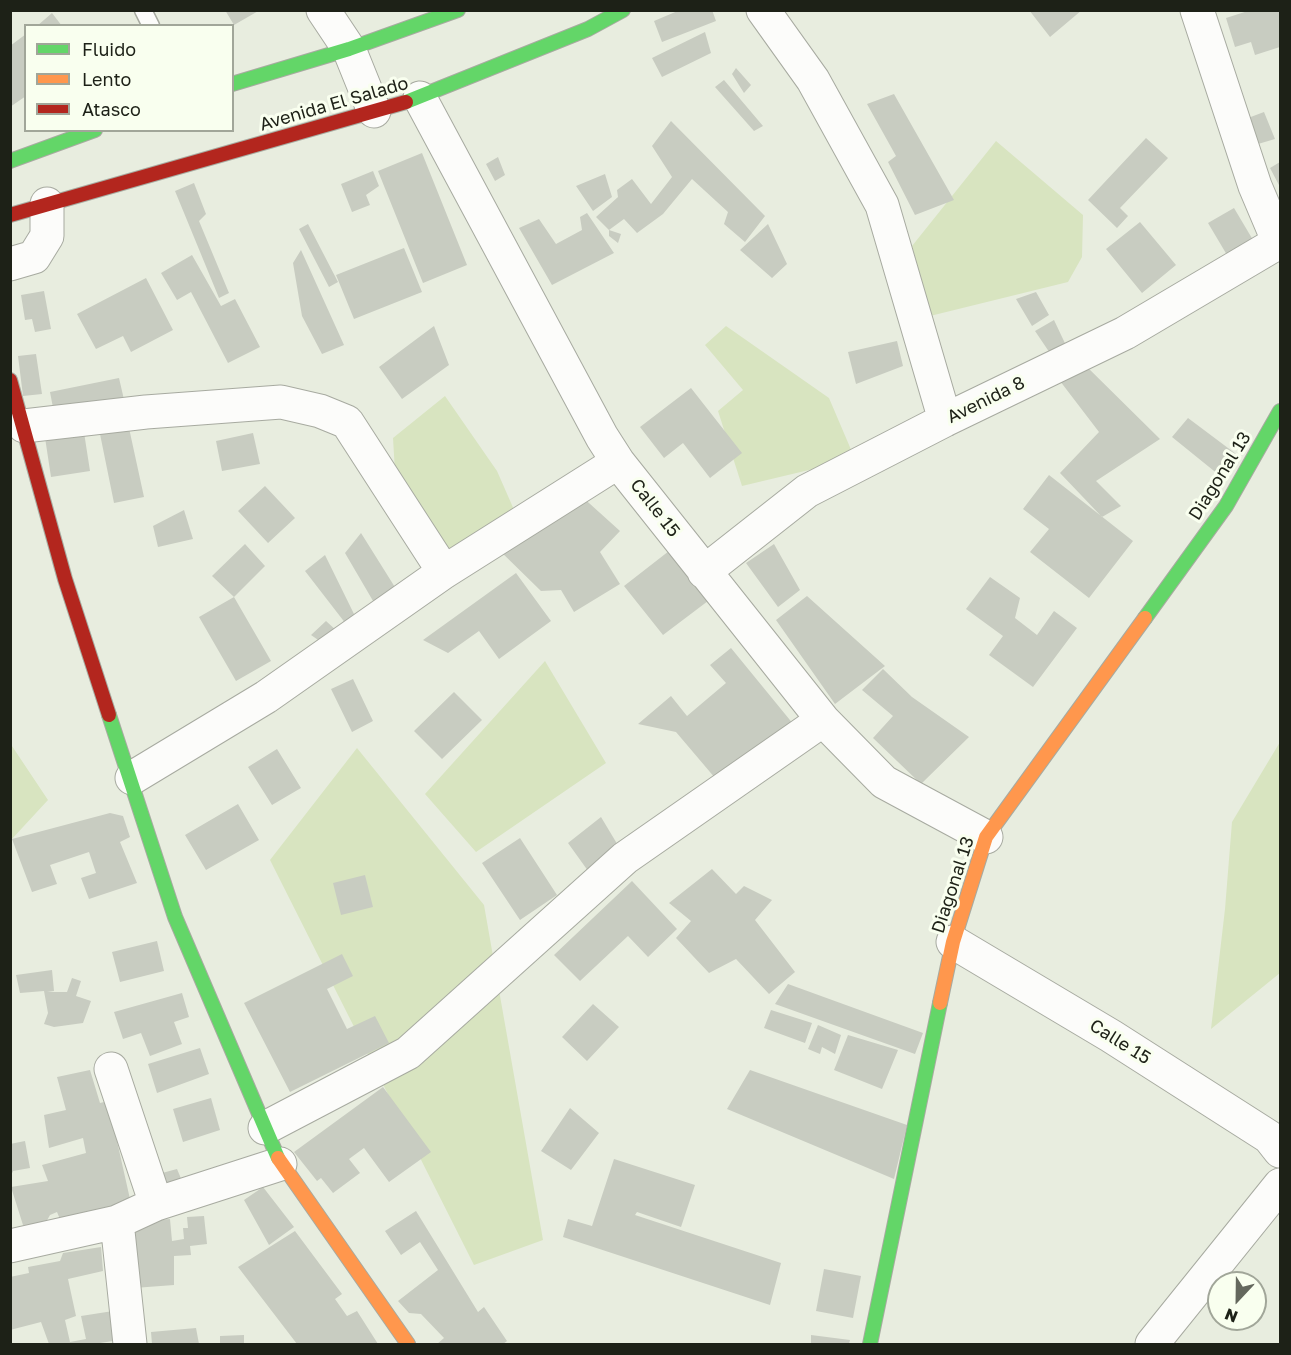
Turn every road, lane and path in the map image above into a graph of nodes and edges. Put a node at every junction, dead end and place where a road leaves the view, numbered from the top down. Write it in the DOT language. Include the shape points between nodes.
graph roads {
  1 [pos="143,10"];
  2 [pos="323,10"];
  3 [pos="458,10"];
  4 [pos="623,10"];
  5 [pos="763,10"];
  6 [pos="1197,10"];
  7 [pos="150,24"];
  8 [pos="349,49"];
  9 [pos="234,83"];
  10 [pos="420,98"];
  11 [pos="374,111"];
  12 [pos="90,132"];
  13 [pos="10,161"];
  14 [pos="47,204"];
  15 [pos="10,215"];
  16 [pos="1280,243"];
  17 [pos="10,264"];
  18 [pos="10,380"];
  19 [pos="1281,411"];
  20 [pos="945,420"];
  21 [pos="24,426"];
  22 [pos="618,462"];
  23 [pos="444,572"];
  24 [pos="704,572"];
  25 [pos="823,720"];
  26 [pos="132,778"];
  27 [pos="986,837"];
  28 [pos="953,942"];
  29 [pos="111,1070"];
  30 [pos="265,1128"];
  31 [pos="1281,1151"];
  32 [pos="280,1164"];
  33 [pos="1281,1185"];
  34 [pos="156,1204"];
  35 [pos="117,1222"];
  36 [pos="10,1245"];
  37 [pos="130,1344"];
  38 [pos="408,1344"];
  39 [pos="870,1344"];
  40 [pos="1152,1344"];
  1 -- 7 [label="lane"];
  2 -- 8 [label="street"];
  3 -- 8 [label="street"];
  4 -- 10 [label="street, Avenida El Salado"];
  5 -- 20 [label="street" via="813,80 882,205"];
  6 -- 16 [label="street" via="1255,186"];
  8 -- 9 [label="street"];
  8 -- 11 [label="street"];
  10 -- 11 [label="street, Avenida El Salado"];
  10 -- 22 [label="street, Calle 15"];
  11 -- 14 [label="street, Avenida El Salado"];
  12 -- 13 [label="street"];
  14 -- 15 [label="street, Avenida El Salado"];
  14 -- 17 [label="street" via="47,236 34,257"];
  16 -- 20 [label="street, Avenida 8" via="1125,333"];
  18 -- 21 [label="street"];
  19 -- 27 [label="street, Diagonal 13" via="1226,506"];
  20 -- 24 [label="street, Avenida 8" via="807,491"];
  21 -- 23 [label="street" via="281,402 320,411 347,422"];
  21 -- 26 [label="street" via="64,579"];
  22 -- 23 [label="street"];
  22 -- 24 [label="street, Calle 15"];
  23 -- 26 [label="street" via="266,697"];
  24 -- 25 [label="street, Calle 15"];
  25 -- 27 [label="street, Calle 15" via="884,782"];
  25 -- 30 [label="street" via="625,858 408,1053"];
  26 -- 30 [label="street" via="175,917"];
  27 -- 28 [label="street, Diagonal 13"];
  28 -- 31 [label="street, Calle 15" via="1121,1042 1269,1137"];
  28 -- 39 [label="street, Diagonal 13"];
  29 -- 34 [label="street"];
  30 -- 32 [label="street"];
  32 -- 34 [label="street"];
  32 -- 38 [label="street"];
  33 -- 40 [label="street"];
  34 -- 35 [label="street"];
  35 -- 36 [label="street"];
  35 -- 37 [label="street"];
}
